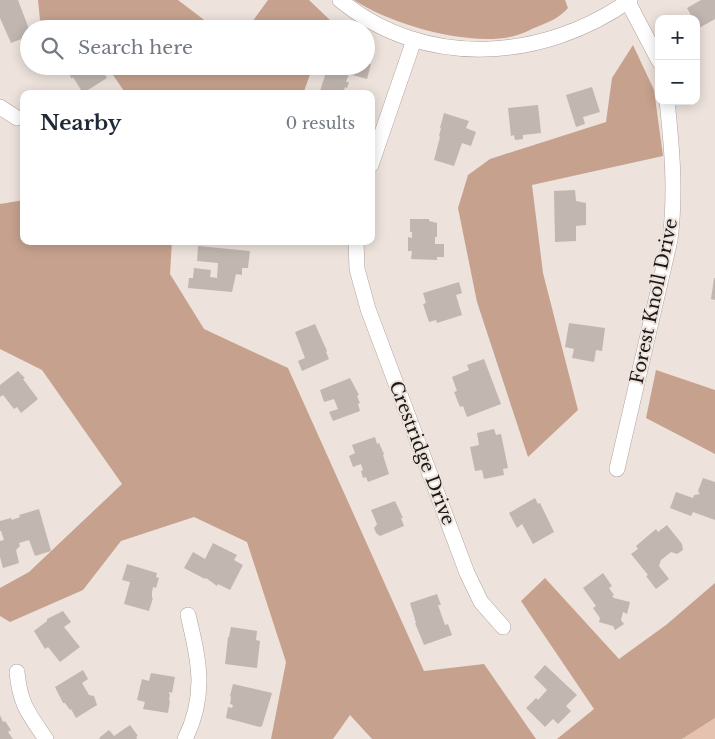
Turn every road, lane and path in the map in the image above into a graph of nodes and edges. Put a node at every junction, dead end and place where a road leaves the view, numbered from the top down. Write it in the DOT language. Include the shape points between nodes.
graph roads {
  1 [pos="340,0"];
  2 [pos="629,1"];
  3 [pos="370,20"];
  4 [pos="375,23"];
  5 [pos="414,40"];
  6 [pos="658,60"];
  7 [pos="667,105"];
  8 [pos="0,107"];
  9 [pos="17,118"];
  10 [pos="375,153"];
  11 [pos="356,245"];
  12 [pos="617,469"];
  13 [pos="188,615"];
  14 [pos="502,627"];
  15 [pos="17,672"];
  16 [pos="46,739"];
  17 [pos="185,739"];
  1 -- 3 [label="street"];
  2 -- 5 [label="street" via="578,29 522,46 470,49"];
  2 -- 6 [label="street"];
  4 -- 5 [label="street"];
  5 -- 10 [label="street"];
  7 -- 12 [label="street, Forest Knoll Drive" via="674,171 671,233"];
  8 -- 9 [label="street"];
  11 -- 14 [label="street, Crestridge Drive" via="357,269 368,309 467,572 481,602"];
  13 -- 17 [label="street" via="198,655 200,691 192,725"];
  15 -- 16 [label="street" via="23,704"];
}
